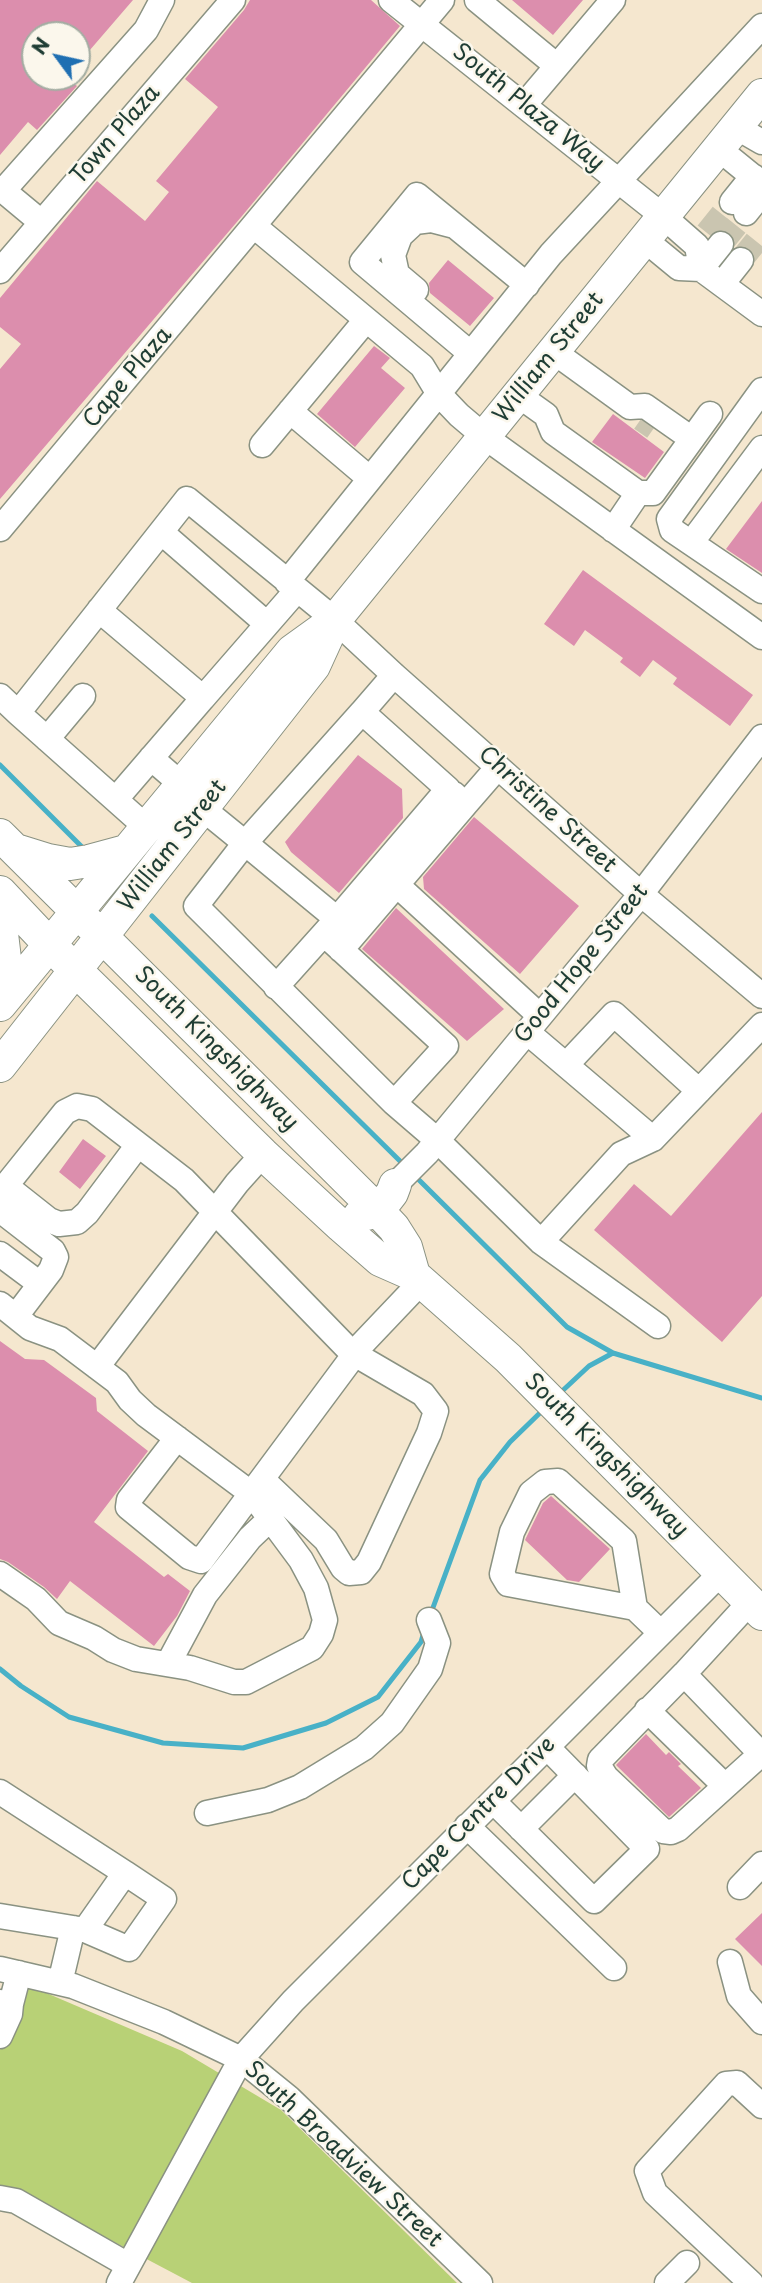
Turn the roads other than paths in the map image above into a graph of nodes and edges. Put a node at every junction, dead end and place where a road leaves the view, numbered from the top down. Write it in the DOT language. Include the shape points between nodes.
graph roads {
  1 [pos="162,0"];
  2 [pos="233,0"];
  3 [pos="391,0"];
  4 [pos="442,0"];
  5 [pos="477,0"];
  6 [pos="613,0"];
  7 [pos="422,23"];
  8 [pos="762,26"];
  9 [pos="557,66"];
  10 [pos="762,95"];
  11 [pos="524,105"];
  12 [pos="739,139"];
  13 [pos="618,181"];
  14 [pos="759,184"];
  15 [pos="2,190"];
  16 [pos="739,208"];
  17 [pos="41,222"];
  18 [pos="254,226"];
  19 [pos="455,226"];
  20 [pos="655,228"];
  21 [pos="741,260"];
  22 [pos="0,271"];
  23 [pos="722,284"];
  24 [pos="527,285"];
  25 [pos="762,314"];
  26 [pos="366,320"];
  27 [pos="475,347"];
  28 [pos="554,352"];
  29 [pos="762,390"];
  30 [pos="439,394"];
  31 [pos="518,395"];
  32 [pos="290,411"];
  33 [pos="709,414"];
  34 [pos="485,437"];
  35 [pos="688,444"];
  36 [pos="262,445"];
  37 [pos="762,448"];
  38 [pos="369,478"];
  39 [pos="638,493"];
  40 [pos="0,529"];
  41 [pos="613,530"];
  42 [pos="161,532"];
  43 [pos="697,547"];
  44 [pos="682,579"];
  45 [pos="292,586"];
  46 [pos="762,591"];
  47 [pos="99,610"];
  48 [pos="335,620"];
  49 [pos="267,624"];
  50 [pos="762,637"];
  51 [pos="394,675"];
  52 [pos="0,696"];
  53 [pos="83,696"];
  54 [pos="203,698"];
  55 [pos="362,712"];
  56 [pos="18,713"];
  57 [pos="762,737"];
  58 [pos="47,739"];
  59 [pos="151,758"];
  60 [pos="498,767"];
  61 [pos="181,784"];
  62 [pos="457,797"];
  63 [pos="116,799"];
  64 [pos="202,808"];
  65 [pos="145,826"];
  66 [pos="7,842"];
  67 [pos="245,842"];
  68 [pos="126,851"];
  69 [pos="144,882"];
  70 [pos="397,885"];
  71 [pos="0,892"];
  72 [pos="641,894"];
  73 [pos="77,911"];
  74 [pos="0,917"];
  75 [pos="334,935"];
  76 [pos="102,936"];
  77 [pos="49,944"];
  78 [pos="76,970"];
  79 [pos="142,975"];
  80 [pos="276,987"];
  81 [pos="762,996"];
  82 [pos="0,998"];
  83 [pos="0,1005"];
  84 [pos="122,1016"];
  85 [pos="36,1020"];
  86 [pos="534,1024"];
  87 [pos="762,1025"];
  88 [pos="566,1065"];
  89 [pos="0,1066"];
  90 [pos="699,1091"];
  91 [pos="394,1103"];
  92 [pos="653,1139"];
  93 [pos="138,1145"];
  94 [pos="432,1147"];
  95 [pos="263,1154"];
  96 [pos="351,1184"];
  97 [pos="395,1185"];
  98 [pos="3,1189"];
  99 [pos="321,1207"];
  100 [pos="0,1210"];
  101 [pos="378,1211"];
  102 [pos="216,1212"];
  103 [pos="541,1242"];
  104 [pos="0,1254"];
  105 [pos="418,1279"];
  106 [pos="40,1284"];
  107 [pos="8,1310"];
  108 [pos="657,1326"];
  109 [pos="354,1354"];
  110 [pos="97,1367"];
  111 [pos="177,1438"];
  112 [pos="258,1487"];
  113 [pos="271,1518"];
  114 [pos="721,1573"];
  115 [pos="0,1574"];
  116 [pos="635,1608"];
  117 [pos="756,1608"];
  118 [pos="429,1620"];
  119 [pos="661,1633"];
  120 [pos="168,1664"];
  121 [pos="684,1674"];
  122 [pos="647,1710"];
  123 [pos="547,1747"];
  124 [pos="762,1754"];
  125 [pos="575,1775"];
  126 [pos="725,1786"];
  127 [pos="0,1792"];
  128 [pos="493,1801"];
  129 [pos="207,1813"];
  130 [pos="467,1826"];
  131 [pos="521,1829"];
  132 [pos="762,1864"];
  133 [pos="125,1873"];
  134 [pos="740,1887"];
  135 [pos="0,1916"];
  136 [pos="79,1929"];
  137 [pos="730,1962"];
  138 [pos="614,1968"];
  139 [pos="10,1971"];
  140 [pos="60,1983"];
  141 [pos="6,2003"];
  142 [pos="762,2022"];
  143 [pos="0,2036"];
  144 [pos="241,2059"];
  145 [pos="762,2106"];
  146 [pos="0,2198"];
  147 [pos="687,2263"];
  148 [pos="127,2277"];
  149 [pos="480,2283"];
  150 [pos="667,2283"];
  151 [pos="751,2283"];
  1 -- 15 [label="street" via="146,30"];
  2 -- 17 [label="street, Town Plaza"];
  3 -- 7 [label="street, South Plaza Way"];
  4 -- 7 [label="street, Cape Plaza"];
  5 -- 9 [label="street"];
  6 -- 9 [label="street"];
  7 -- 11 [label="street, South Plaza Way"];
  7 -- 18 [label="street, Cape Plaza"];
  8 -- 13 [label="street"];
  9 -- 11 [label="street"];
  10 -- 12 [label="main road, William Street"];
  11 -- 13 [label="street, South Plaza Way"];
  12 -- 14 [label="street"];
  12 -- 20 [label="main road, William Street"];
  13 -- 20 [label="street, South Plaza Way"];
  13 -- 24 [label="street"];
  14 -- 16 [label="street"];
  15 -- 17 [label="street"];
  17 -- 22 [label="street, Town Plaza"];
  18 -- 26 [label="street"];
  18 -- 40 [label="street, Cape Plaza"];
  19 -- 24 [label="street"];
  19 -- 27 [label="street" via="431,220 415,222 400,236 393,255 397,274"];
  19 -- 27 [label="street" via="417,195 362,262"];
  20 -- 23 [label="street, South Plaza Way" via="707,248"];
  20 -- 28 [label="main road, William Street"];
  21 -- 23 [label="street"];
  23 -- 25 [label="street, South Plaza Way"];
  24 -- 27 [label="street"];
  26 -- 30 [label="street" via="422,366"];
  26 -- 32 [label="street"];
  27 -- 30 [label="street"];
  28 -- 31 [label="main road, William Street"];
  28 -- 35 [label="street" via="642,418 645,406"];
  29 -- 43 [label="street" via="669,519 672,530"];
  30 -- 34 [label="street"];
  30 -- 38 [label="street"];
  31 -- 34 [label="main road, William Street"];
  31 -- 39 [label="street" via="546,415 553,432"];
  32 -- 36 [label="street"];
  32 -- 38 [label="street"];
  33 -- 35 [label="street"];
  34 -- 41 [label="street"];
  34 -- 48 [label="main road, William Street"];
  35 -- 39 [label="street" via="653,493"];
  37 -- 43 [label="street"];
  38 -- 45 [label="street"];
  39 -- 41 [label="street"];
  41 -- 44 [label="street"];
  42 -- 45 [label="street" via="187,499"];
  42 -- 47 [label="street"];
  42 -- 49 [label="street"];
  43 -- 44 [label="street"];
  43 -- 46 [label="street"];
  44 -- 50 [label="street"];
  45 -- 48 [label="street"];
  45 -- 49 [label="street"];
  47 -- 54 [label="street"];
  47 -- 56 [label="street"];
  48 -- 51 [label="street, Christine Street"];
  48 -- 61 [label="main road, William Street" via="292,650"];
  48 -- 64 [label="main road, William Street" via="314,666"];
  49 -- 54 [label="street"];
  51 -- 55 [label="street"];
  51 -- 60 [label="street, Christine Street"];
  52 -- 56 [label="street"];
  53 -- 58 [label="street"];
  54 -- 59 [label="street"];
  55 -- 62 [label="street"];
  55 -- 67 [label="street"];
  56 -- 58 [label="street"];
  57 -- 72 [label="street, Good Hope Street"];
  58 -- 63 [label="street"];
  59 -- 61 [label="street"];
  59 -- 63 [label="street"];
  60 -- 62 [label="street"];
  60 -- 72 [label="street, Christine Street"];
  61 -- 65 [label="main road, William Street"];
  62 -- 70 [label="street"];
  62 -- 75 [label="street"];
  63 -- 65 [label="street"];
  64 -- 67 [label="street"];
  64 -- 69 [label="main road, William Street"];
  65 -- 68 [label="main road, William Street"];
  66 -- 68 [label="main road" via="70,864"];
  66 -- 73 [label="main road, South Kingshighway"];
  67 -- 75 [label="street"];
  67 -- 80 [label="street" via="196,906"];
  68 -- 73 [label="main road, William Street"];
  69 -- 76 [label="main road, William Street"];
  69 -- 79 [label="main road" via="135,915 135,947"];
  70 -- 75 [label="street"];
  70 -- 86 [label="street"];
  71 -- 77 [label="main road, South Kingshighway"];
  72 -- 81 [label="street, Christine Street"];
  72 -- 86 [label="street, Good Hope Street"];
  73 -- 76 [label="main road, South Kingshighway"];
  73 -- 77 [label="main road, William Street"];
  74 -- 82 [label="main road" via="7,976"];
  75 -- 80 [label="street"];
  75 -- 91 [label="street" via="446,1046"];
  76 -- 78 [label="main road, William Street"];
  76 -- 79 [label="main road, South Kingshighway"];
  77 -- 78 [label="main road, South Kingshighway"];
  77 -- 83 [label="main road, William Street"];
  78 -- 84 [label="main road, South Kingshighway"];
  78 -- 85 [label="main road, William Street"];
  79 -- 96 [label="main road, South Kingshighway"];
  80 -- 91 [label="street"];
  84 -- 85 [label="main road" via="93,1007 69,1007"];
  84 -- 95 [label="main road, South Kingshighway"];
  85 -- 89 [label="main road, William Street"];
  86 -- 88 [label="street"];
  86 -- 94 [label="street, Good Hope Street"];
  87 -- 90 [label="street"];
  88 -- 90 [label="street" via="614,1014"];
  88 -- 92 [label="street"];
  90 -- 92 [label="street"];
  91 -- 94 [label="street"];
  92 -- 103 [label="street" via="621,1154"];
  93 -- 98 [label="street" via="77,1222 50,1220"];
  93 -- 98 [label="street" via="92,1110 69,1108"];
  93 -- 102 [label="street"];
  94 -- 97 [label="street, Good Hope Street"];
  94 -- 103 [label="street"];
  95 -- 99 [label="main road, South Kingshighway"];
  95 -- 102 [label="street"];
  96 -- 97 [label="main road"];
  96 -- 101 [label="main road, South Kingshighway"];
  97 -- 101 [label="main road"];
  99 -- 101 [label="main road" via="351,1216"];
  99 -- 105 [label="main road, South Kingshighway" via="380,1260"];
  100 -- 106 [label="street" via="53,1251 55,1264"];
  101 -- 105 [label="main road, South Kingshighway" via="407,1247"];
  102 -- 109 [label="street"];
  102 -- 110 [label="street"];
  103 -- 108 [label="street"];
  104 -- 106 [label="street"];
  105 -- 109 [label="street"];
  105 -- 114 [label="main road, South Kingshighway" via="508,1358"];
  106 -- 107 [label="street"];
  107 -- 110 [label="street" via="30,1328 60,1339"];
  109 -- 112 [label="street"];
  109 -- 112 [label="street" via="423,1394 436,1411 365,1569 355,1573 342,1568 326,1540"];
  110 -- 111 [label="street"];
  111 -- 112 [label="street"];
  111 -- 112 [label="street" via="128,1507 190,1558 205,1558"];
  112 -- 113 [label="street"];
  113 -- 120 [label="street" via="205,1595"];
  113 -- 120 [label="street" via="316,1588 324,1620 317,1642 246,1682"];
  114 -- 117 [label="main road, South Kingshighway"];
  114 -- 119 [label="street, Cape Centre Drive"];
  115 -- 120 [label="street" via="36,1599 59,1623 136,1659"];
  116 -- 116 [label="street" via="508,1584 502,1574 512,1532 531,1493 545,1482 558,1481 624,1541"];
  116 -- 119 [label="street"];
  117 -- 121 [label="street"];
  118 -- 129 [label="street" via="438,1643 430,1669 392,1723 364,1748 268,1800"];
  119 -- 123 [label="street, Cape Centre Drive"];
  121 -- 122 [label="street"];
  121 -- 124 [label="street"];
  122 -- 126 [label="street"];
  122 -- 126 [label="street" via="600,1760 606,1777 663,1831 671,1832"];
  123 -- 125 [label="street"];
  123 -- 128 [label="street, Cape Centre Drive"];
  124 -- 126 [label="street"];
  125 -- 131 [label="street"];
  125 -- 131 [label="street" via="647,1849 594,1901"];
  127 -- 133 [label="street"];
  128 -- 130 [label="street, Cape Centre Drive"];
  128 -- 131 [label="street"];
  130 -- 138 [label="street"];
  130 -- 144 [label="street, Cape Centre Drive"];
  132 -- 134 [label="street"];
  133 -- 136 [label="street"];
  133 -- 136 [label="street" via="164,1899 129,1949"];
  135 -- 136 [label="street"];
  136 -- 140 [label="street"];
  137 -- 142 [label="street" via="739,1996"];
  139 -- 140 [label="street, South Broadview Street"];
  139 -- 141 [label="street"];
  140 -- 144 [label="street, South Broadview Street" via="164,2022"];
  141 -- 143 [label="street" via="10,2014"];
  144 -- 148 [label="street, Cape Centre Drive"];
  144 -- 149 [label="street, South Broadview Street" via="289,2098"];
  145 -- 151 [label="street" via="737,2083 726,2084 647,2171 654,2193"];
  146 -- 148 [label="street" via="16,2201"];
  147 -- 150 [label="street"];
}
